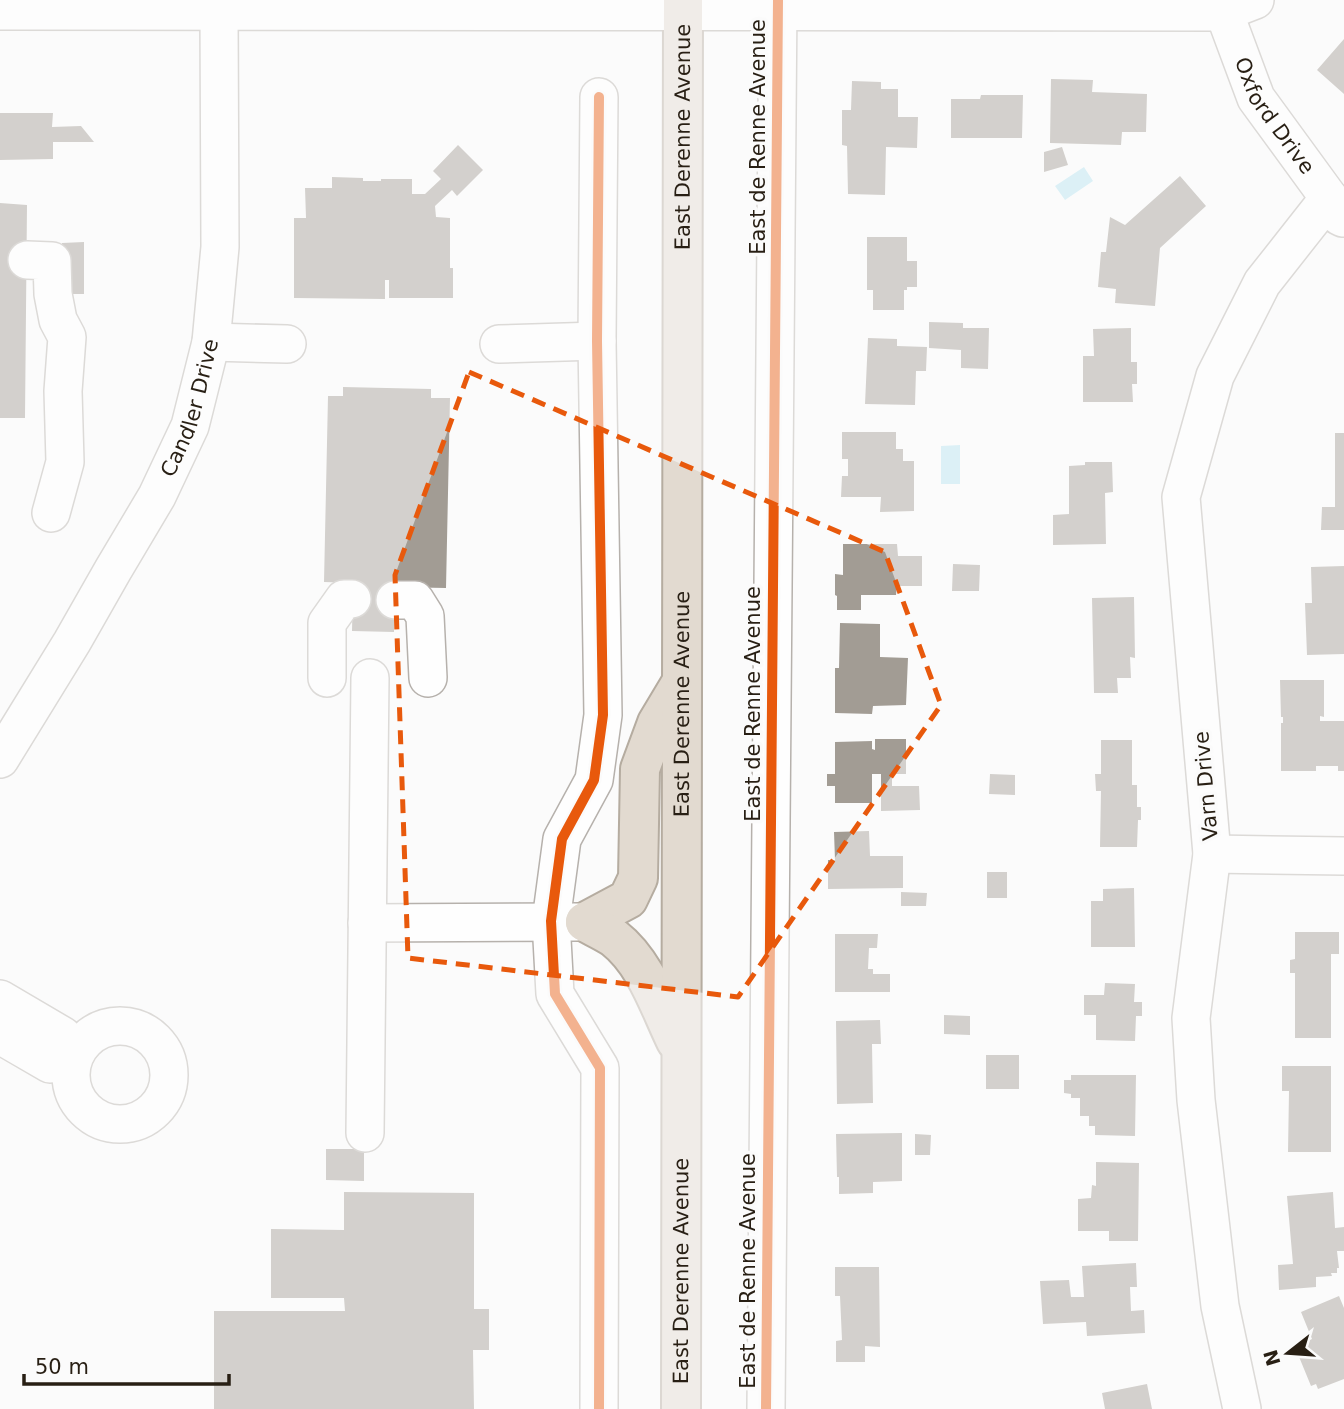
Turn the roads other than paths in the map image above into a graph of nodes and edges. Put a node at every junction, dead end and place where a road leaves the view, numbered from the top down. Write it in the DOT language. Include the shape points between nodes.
graph roads {
  1 [pos="1234,4"];
  2 [pos="404,6"];
  3 [pos="683,6"];
  4 [pos="778,6"];
  5 [pos="0,11"];
  6 [pos="219,12"];
  7 [pos="598,97"];
  8 [pos="1337,208"];
  9 [pos="27,260"];
  10 [pos="597,341"];
  11 [pos="211,342"];
  12 [pos="287,344"];
  13 [pos="499,344"];
  14 [pos="51,513"];
  15 [pos="352,598"];
  16 [pos="395,600"];
  17 [pos="327,678"];
  18 [pos="370,678"];
  19 [pos="428,678"];
  20 [pos="682,681"];
  21 [pos="0,760"];
  22 [pos="1212,854"];
  23 [pos="1344,856"];
  24 [pos="568,921"];
  25 [pos="367,923"];
  26 [pos="0,999"];
  27 [pos="0,1035"];
  28 [pos="681,1050"];
  29 [pos="365,1133"];
  30 [pos="599,1409"];
  31 [pos="681,1409"];
  32 [pos="766,1409"];
  33 [pos="1242,1409"];
  1 -- 4 [label="street"];
  1 -- 8 [label="street, Oxford Drive" via="1256,98"];
  2 -- 3 [label="street"];
  2 -- 6 [label="street"];
  3 -- 4 [label="street"];
  3 -- 20 [label="highway, East Derenne Avenue"];
  4 -- 32 [label="street, East de Renne Avenue"];
  5 -- 6 [label="street"];
  6 -- 11 [label="street, Candler Drive" via="220,247"];
  7 -- 10 [label="street"];
  8 -- 22 [label="street, Varn Drive" via="1262,283 1215,376 1181,497"];
  9 -- 14 [label="street" via="52,261 58,320 67,337 65,462"];
  10 -- 13 [label="street"];
  10 -- 24 [label="street" via="603,715 594,780 562,839"];
  11 -- 12 [label="street"];
  11 -- 21 [label="street, Candler Drive" via="190,426 157,496"];
  15 -- 17 [label="street" via="344,599 327,623"];
  16 -- 19 [label="street" via="415,600 425,616"];
  18 -- 25 [label="street"];
  20 -- 24 [label="highway" via="657,723 640,769 638,878 628,898"];
  20 -- 28 [label="highway, East Derenne Avenue"];
  22 -- 23 [label="street"];
  22 -- 33 [label="street, Varn Drive" via="1191,1018 1220,1306"];
  24 -- 25 [label="street"];
  24 -- 28 [label="highway" via="612,936 627,950 643,971"];
  24 -- 30 [label="street" via="555,994 600,1068"];
  25 -- 29 [label="street"];
  26 -- 27 [label="street" via="63,1036 75,1054 50,1064"];
  28 -- 31 [label="highway, East Derenne Avenue"];
}
